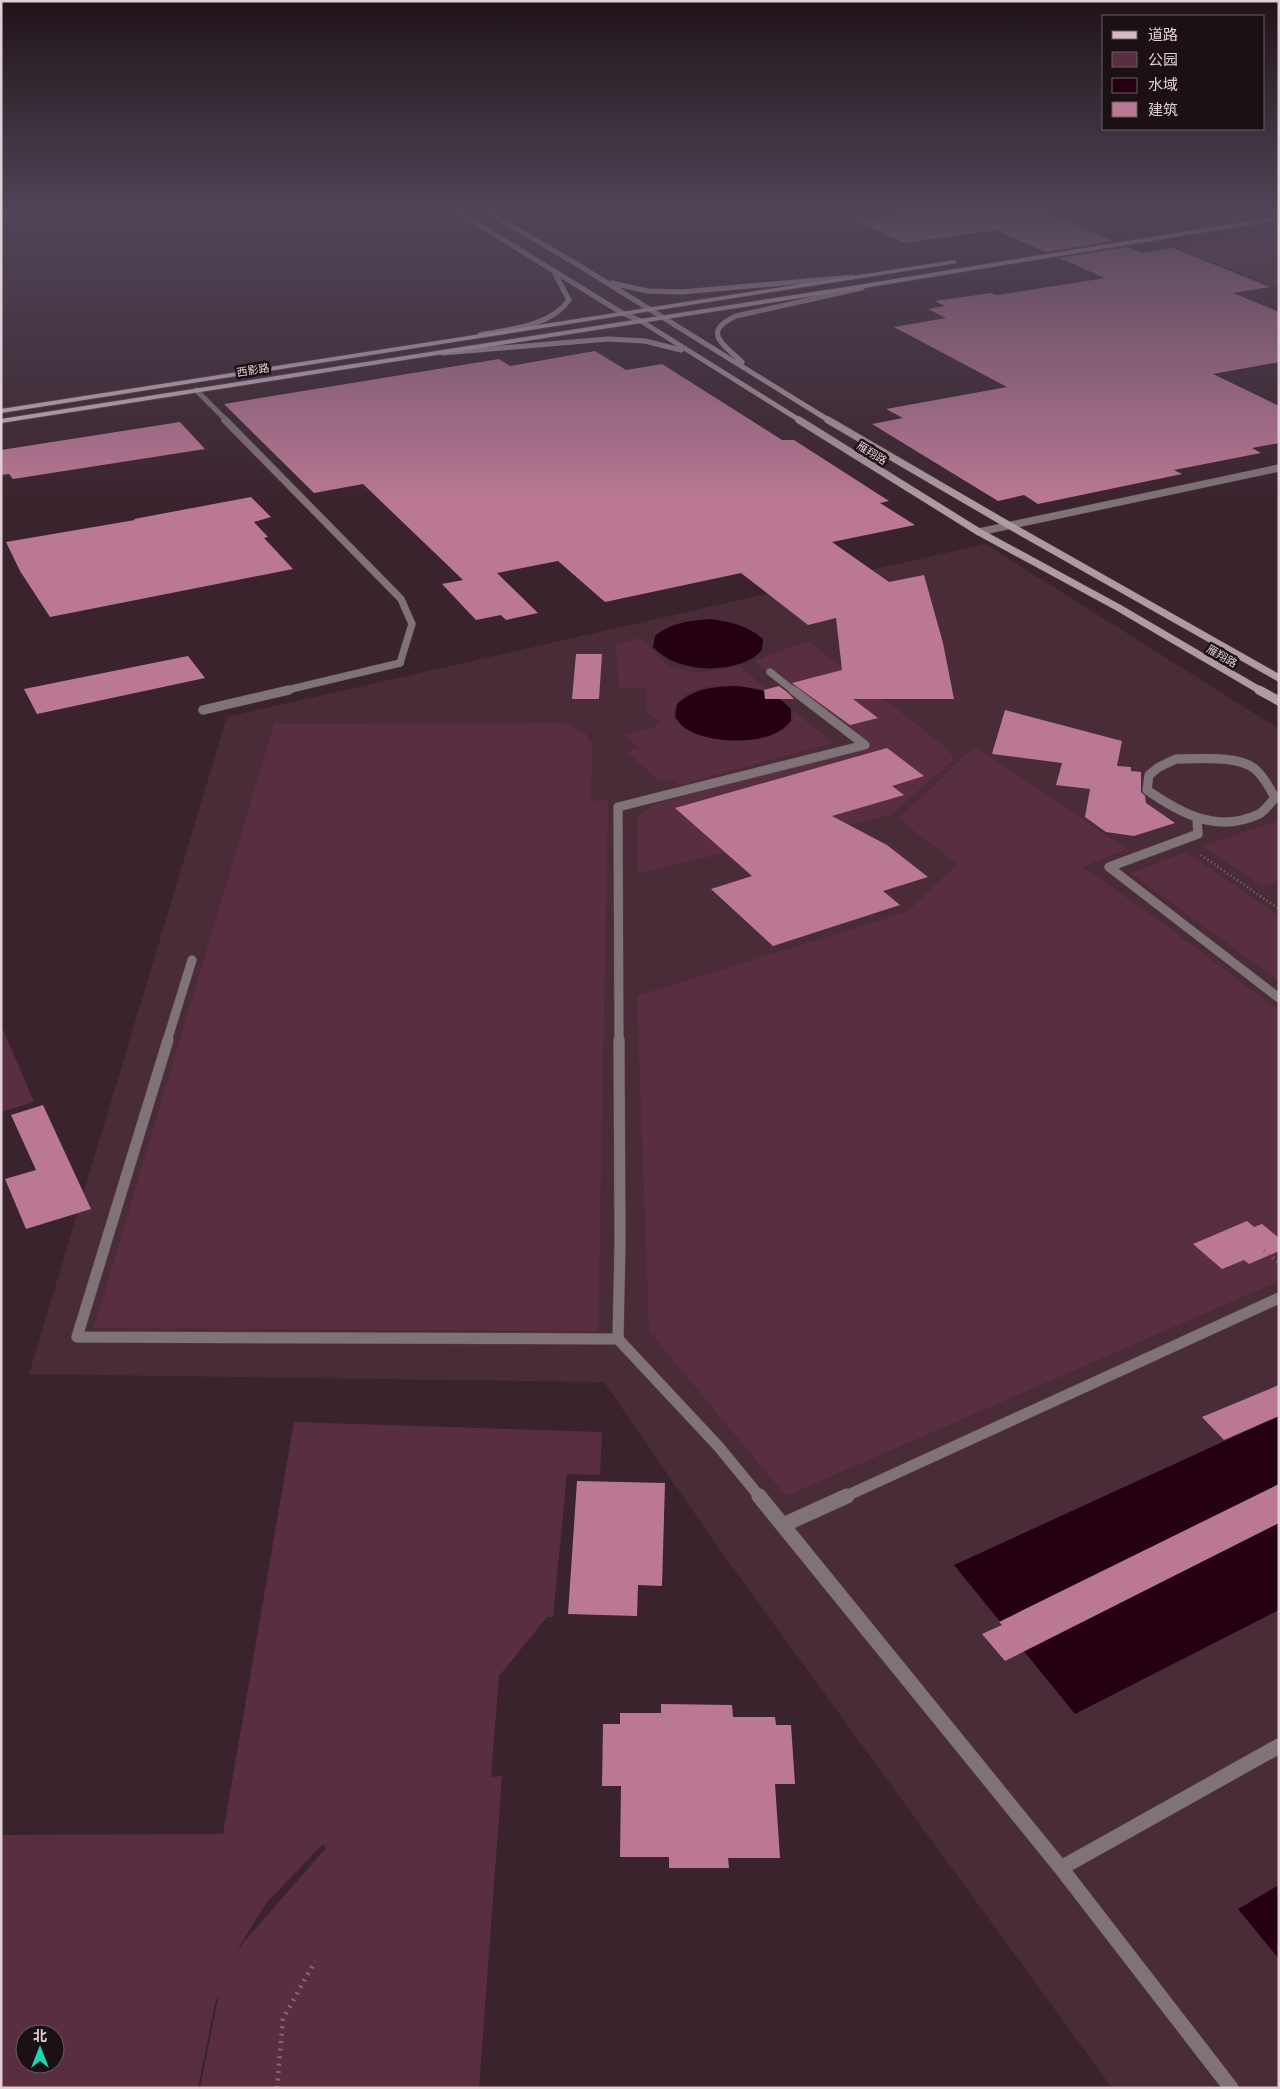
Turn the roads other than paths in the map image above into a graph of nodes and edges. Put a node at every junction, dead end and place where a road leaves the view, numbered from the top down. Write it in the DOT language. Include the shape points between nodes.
graph roads {
  1 [pos="560,310"];
  2 [pos="618,310"];
  3 [pos="638,310"];
  4 [pos="650,310"];
  5 [pos="704,310"];
  6 [pos="760,310"];
  7 [pos="622,313"];
  8 [pos="662,317"];
  9 [pos="641,321"];
  10 [pos="474,336"];
  11 [pos="442,353"];
  12 [pos="697,356"];
  13 [pos="759,378"];
  14 [pos="196,390"];
  15 [pos="1,411"];
  16 [pos="1,421"];
  17 [pos="1279,468"];
  18 [pos="1010,526"];
  19 [pos="979,532"];
  20 [pos="770,672"];
  21 [pos="1279,678"];
  22 [pos="1279,700"];
  23 [pos="203,710"];
  24 [pos="1197,819"];
  25 [pos="192,960"];
  26 [pos="1279,998"];
  27 [pos="1279,1298"];
  28 [pos="618,1339"];
  29 [pos="782,1525"];
  30 [pos="1279,1746"];
  31 [pos="1062,1868"];
  32 [pos="1230,2088"];
  1 -- 10 [label="main road" via="541,320"];
  2 -- 7 [label="main road, 雁翔路"];
  3 -- 7 [label="main road, 西影路"];
  4 -- 8 [label="main road, 雁翔路"];
  5 -- 8 [label="main road, 西影路"];
  6 -- 13 [label="main road" via="720,323 716,330 719,339"];
  7 -- 9 [label="main road, 雁翔路"];
  7 -- 10 [label="main road, 西影路"];
  8 -- 9 [label="main road, 西影路"];
  8 -- 13 [label="main road, 雁翔路"];
  9 -- 11 [label="main road, 西影路"];
  9 -- 12 [label="main road, 雁翔路"];
  10 -- 15 [label="main road, 西影路"];
  11 -- 12 [label="main road" via="601,339 662,345"];
  11 -- 14 [label="main road, 西影路"];
  12 -- 19 [label="main road, 雁翔路"];
  13 -- 18 [label="main road, 雁翔路"];
  14 -- 16 [label="main road, 西影路"];
  14 -- 23 [label="street" via="401,599 412,624 400,663"];
  17 -- 18 [label="street"];
  18 -- 19 [label="street"];
  18 -- 21 [label="main road, 雁翔路"];
  19 -- 22 [label="main road, 雁翔路"];
  20 -- 28 [label="street" via="865,745 618,807"];
  24 -- 24 [label="street" via="1232,822 1260,814 1275,798 1266,781 1251,766 1234,761 1176,759 1148,775 1147,790"];
  24 -- 26 [label="street" via="1198,834 1109,867"];
  25 -- 28 [label="street" via="77,1337"];
  27 -- 29 [label="street"];
  28 -- 29 [label="street" via="718,1446"];
  29 -- 31 [label="street"];
  30 -- 31 [label="street"];
  31 -- 32 [label="street"];
}
